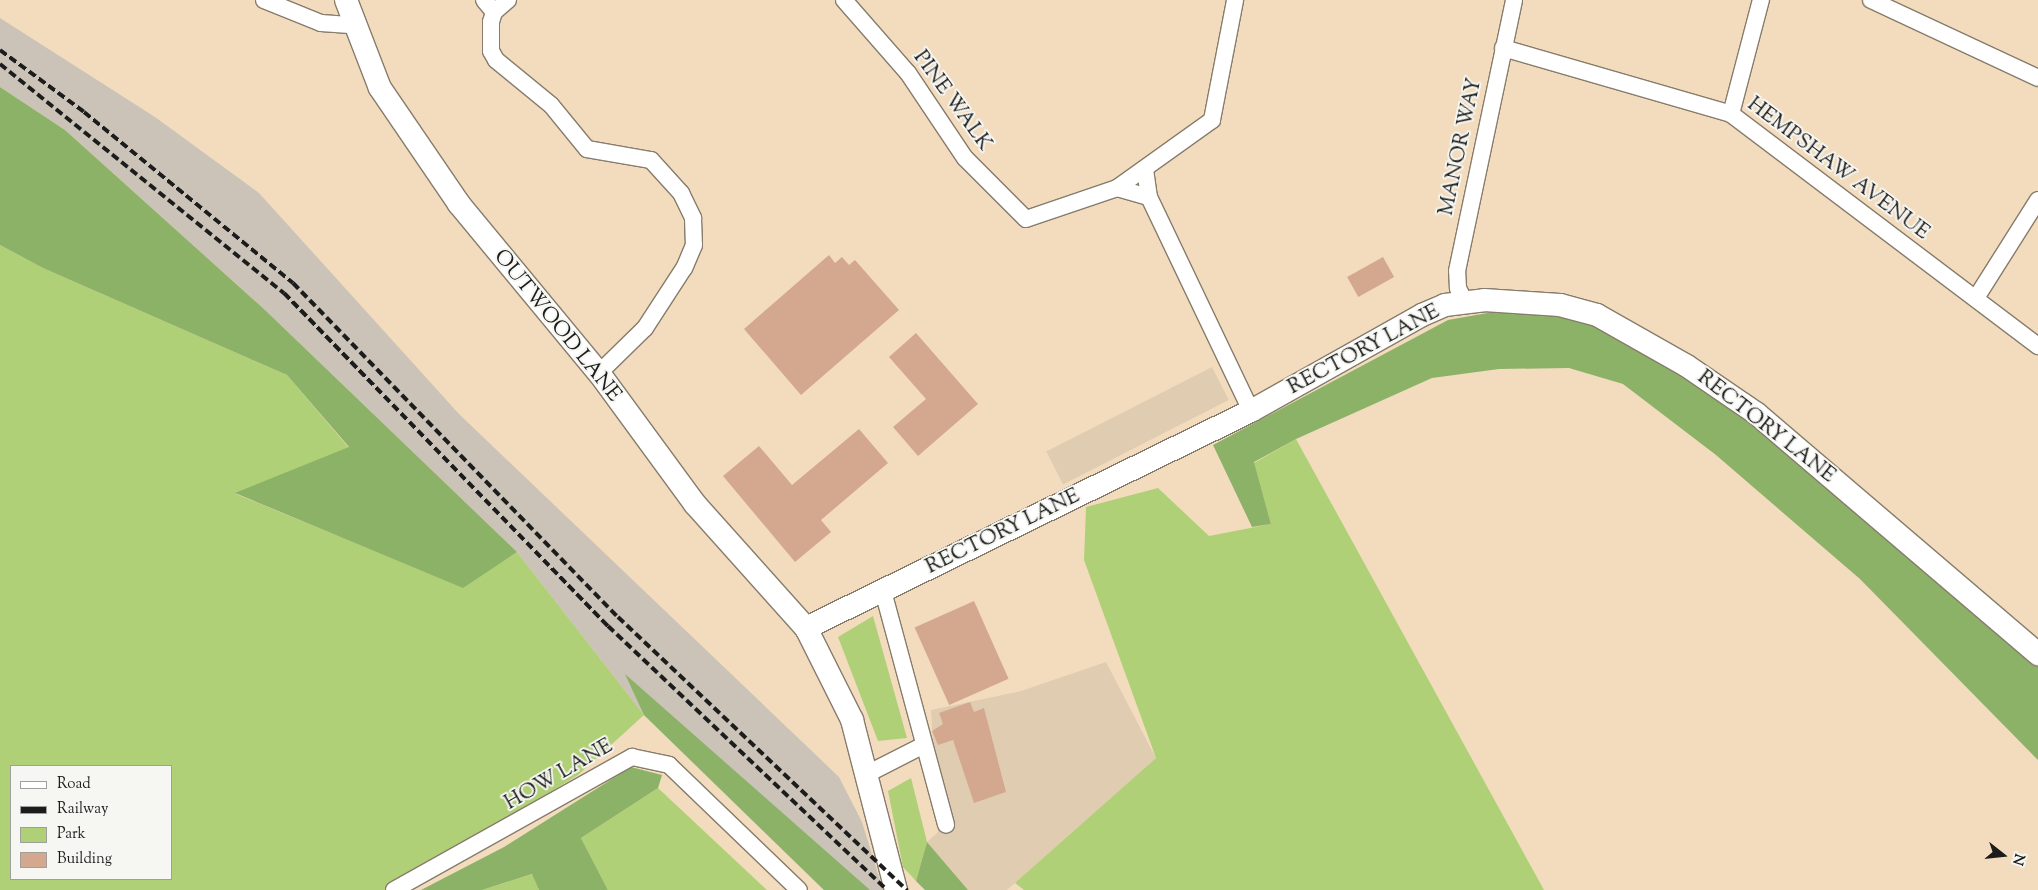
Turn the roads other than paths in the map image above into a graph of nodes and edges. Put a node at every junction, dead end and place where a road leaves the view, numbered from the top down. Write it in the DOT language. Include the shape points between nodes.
graph roads {
  1 [pos="264,0"];
  2 [pos="346,0"];
  3 [pos="508,0"];
  4 [pos="844,0"];
  5 [pos="1235,0"];
  6 [pos="1514,0"];
  7 [pos="1761,0"];
  8 [pos="1871,0"];
  9 [pos="489,6"];
  10 [pos="353,25"];
  11 [pos="1503,48"];
  12 [pos="2038,78"];
  13 [pos="1731,114"];
  14 [pos="1145,169"];
  15 [pos="1117,188"];
  16 [pos="1149,197"];
  17 [pos="2038,200"];
  18 [pos="1976,298"];
  19 [pos="1465,302"];
  20 [pos="2038,346"];
  21 [pos="599,373"];
  22 [pos="1251,411"];
  23 [pos="883,591"];
  24 [pos="806,628"];
  25 [pos="2038,654"];
  26 [pos="922,746"];
  27 [pos="867,774"];
  28 [pos="946,824"];
  29 [pos="394,890"];
  30 [pos="799,890"];
  31 [pos="896,890"];
  1 -- 10 [label="street" via="321,23"];
  2 -- 10 [label="main road, OUTWOOD LANE"];
  3 -- 9 [label="street"];
  4 -- 15 [label="street, PINE WALK" via="908,73 965,158 1026,219"];
  5 -- 14 [label="street, PINE WALK" via="1212,120"];
  6 -- 11 [label="street, MANOR WAY"];
  7 -- 13 [label="street"];
  8 -- 12 [label="street"];
  9 -- 21 [label="street" via="491,51 496,60 551,105 587,149 651,160 681,193 693,218 694,245 684,268 645,328"];
  10 -- 21 [label="main road, OUTWOOD LANE" via="380,88 459,204"];
  11 -- 13 [label="street, HEMPSHAW AVENUE"];
  11 -- 19 [label="street, MANOR WAY" via="1457,271 1458,288"];
  13 -- 18 [label="street, HEMPSHAW AVENUE"];
  14 -- 15 [label="street, PINE WALK"];
  14 -- 16 [label="street"];
  15 -- 16 [label="street"];
  16 -- 22 [label="street"];
  17 -- 18 [label="street"];
  18 -- 20 [label="street, HEMPSHAW AVENUE"];
  19 -- 22 [label="main road, RECTORY LANE" via="1422,315"];
  19 -- 25 [label="main road, RECTORY LANE" via="1510,301 1578,310 1615,323 1686,366 1757,414"];
  21 -- 24 [label="main road, OUTWOOD LANE" via="695,504"];
  22 -- 23 [label="main road, RECTORY LANE"];
  23 -- 24 [label="main road, RECTORY LANE"];
  23 -- 26 [label="street"];
  24 -- 27 [label="main road, OUTWOOD LANE" via="838,685"];
  26 -- 27 [label="street"];
  26 -- 28 [label="street"];
  27 -- 31 [label="main road, OUTWOOD LANE"];
  29 -- 30 [label="street, HOW LANE" via="632,757 669,765"];
}
